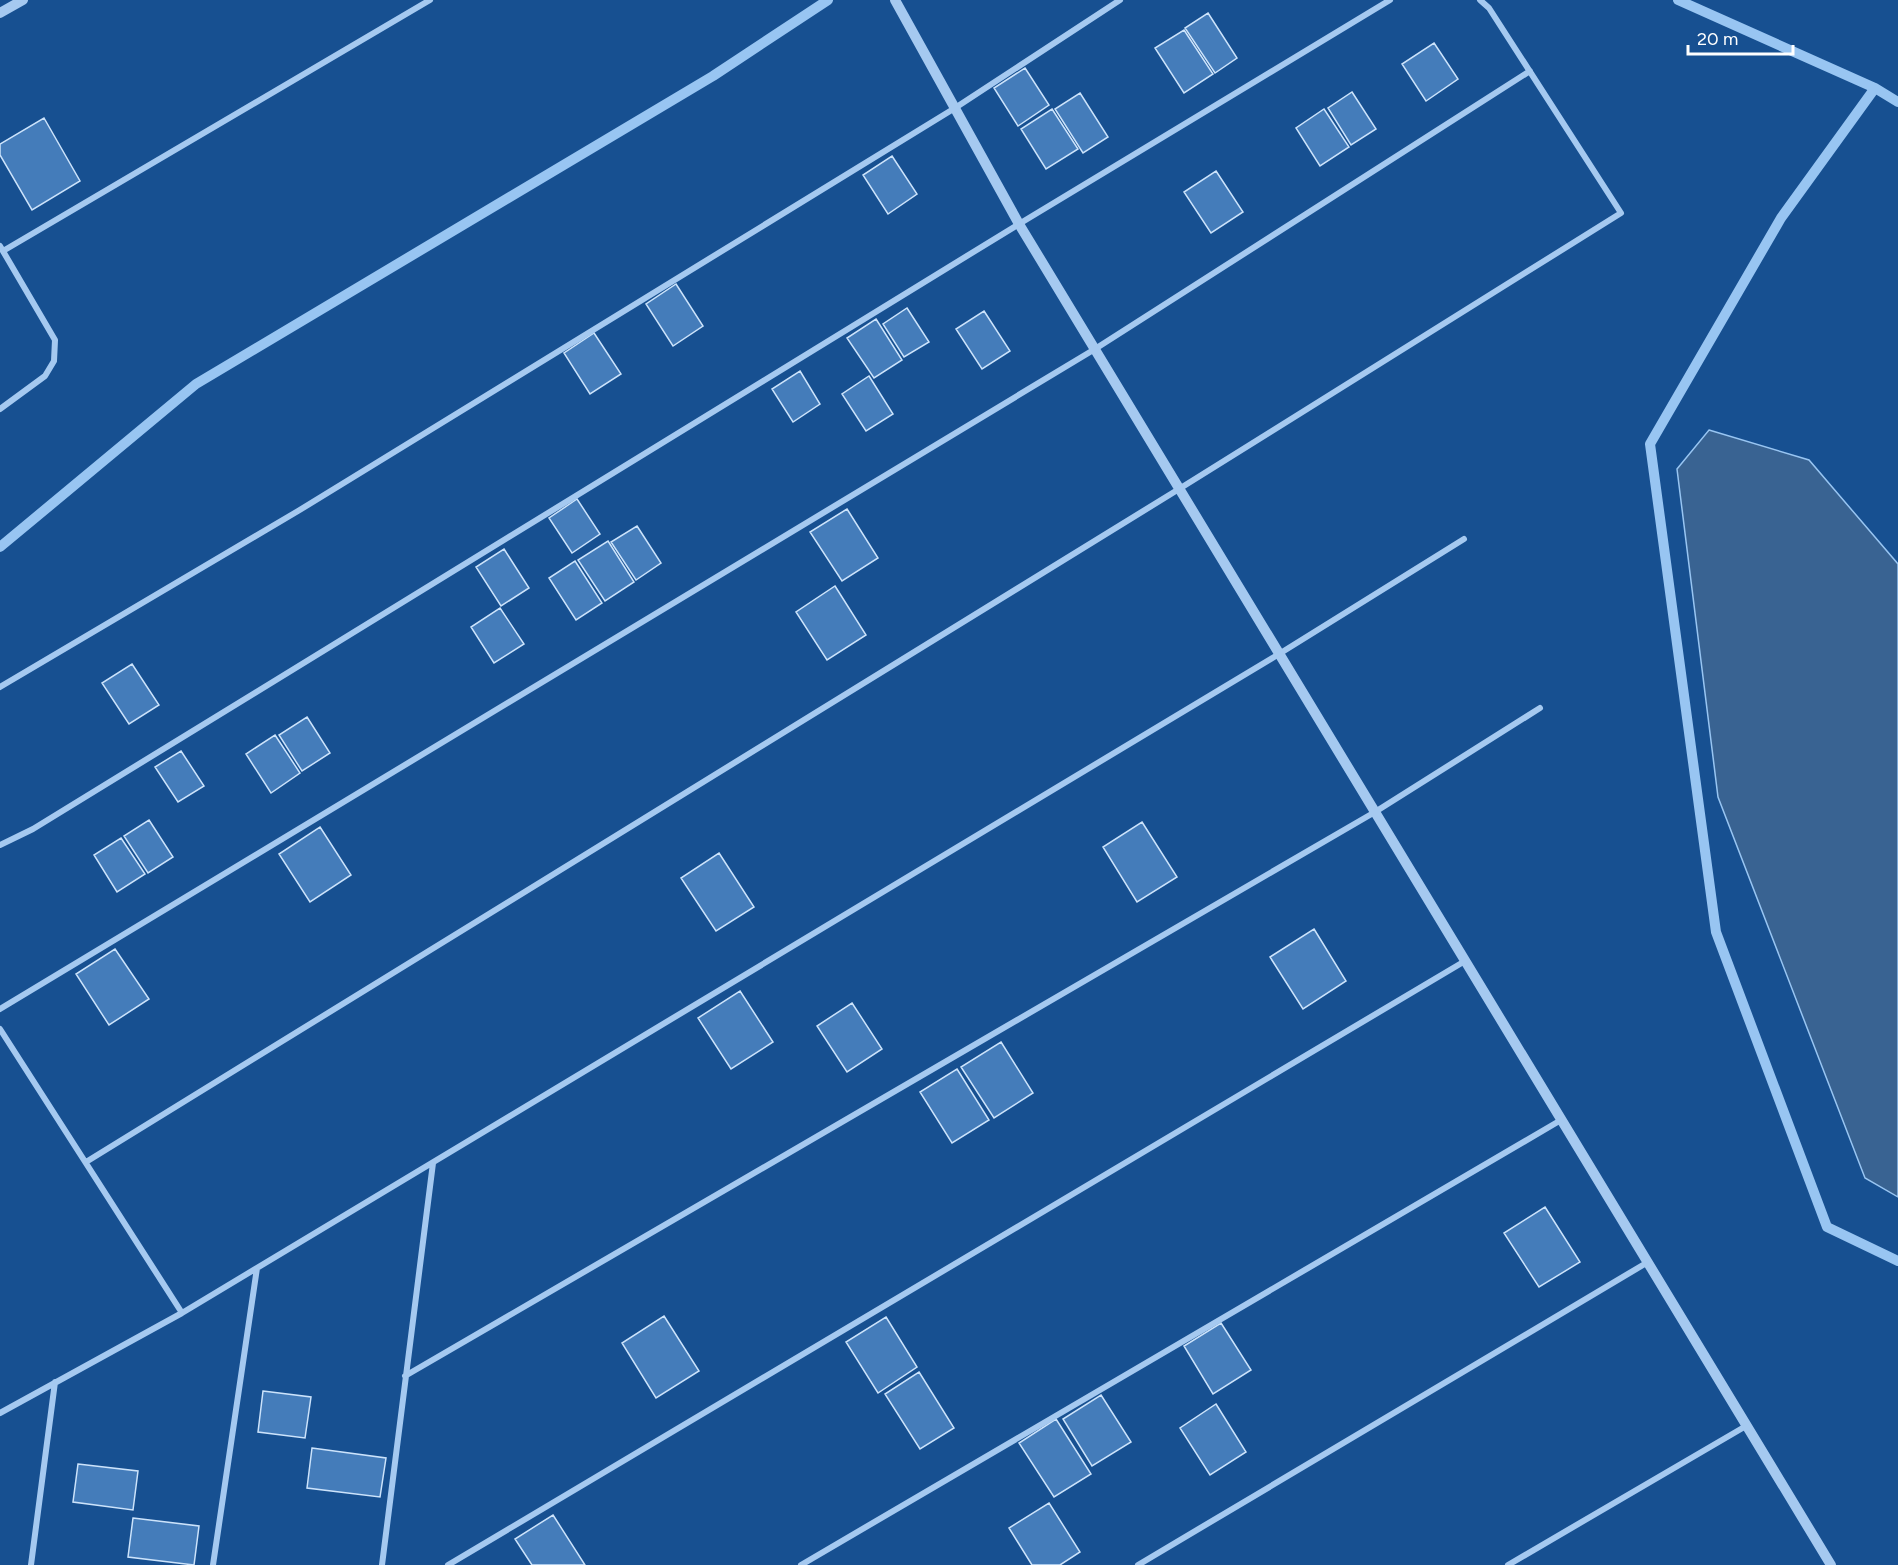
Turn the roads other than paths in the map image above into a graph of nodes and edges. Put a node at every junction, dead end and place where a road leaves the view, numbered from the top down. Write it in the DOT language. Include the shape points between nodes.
graph roads {
  1 [pos="23,0"];
  2 [pos="430,0"];
  3 [pos="895,0"];
  4 [pos="1120,0"];
  5 [pos="1390,0"];
  6 [pos="1480,0"];
  7 [pos="0,13"];
  8 [pos="1530,71"];
  9 [pos="955,108"];
  10 [pos="1019,224"];
  11 [pos="2,249"];
  12 [pos="1095,349"];
  13 [pos="0,409"];
  14 [pos="1179,489"];
  15 [pos="1464,539"];
  16 [pos="1279,654"];
  17 [pos="0,687"];
  18 [pos="1540,708"];
  19 [pos="1375,812"];
  20 [pos="0,845"];
  21 [pos="1466,961"];
  22 [pos="0,1009"];
  23 [pos="0,1029"];
  24 [pos="1561,1119"];
  25 [pos="86,1162"];
  26 [pos="433,1163"];
  27 [pos="1648,1262"];
  28 [pos="257,1268"];
  29 [pos="183,1313"];
  30 [pos="405,1376"];
  31 [pos="55,1382"];
  32 [pos="0,1413"];
  33 [pos="1746,1426"];
  34 [pos="31,1565"];
  35 [pos="213,1565"];
  36 [pos="382,1565"];
  37 [pos="448,1565"];
  38 [pos="801,1565"];
  39 [pos="1138,1565"];
  40 [pos="1508,1565"];
  41 [pos="1831,1565"];
  1 -- 7 [label="street"];
  2 -- 11 [label="street"];
  3 -- 9 [label="street"];
  4 -- 9 [label="street"];
  5 -- 10 [label="street"];
  6 -- 8 [label="street"];
  8 -- 12 [label="street"];
  8 -- 14 [label="street" via="1621,213"];
  9 -- 10 [label="street"];
  9 -- 17 [label="street" via="298,511"];
  10 -- 12 [label="street"];
  10 -- 20 [label="street" via="33,829"];
  11 -- 13 [label="street" via="55,340 54,360 45,376"];
  12 -- 14 [label="street"];
  12 -- 22 [label="street"];
  14 -- 16 [label="street"];
  14 -- 25 [label="street"];
  15 -- 16 [label="street"];
  16 -- 19 [label="street"];
  16 -- 26 [label="street"];
  18 -- 19 [label="street"];
  19 -- 21 [label="street"];
  19 -- 30 [label="street"];
  21 -- 24 [label="street"];
  21 -- 37 [label="street"];
  23 -- 25 [label="street"];
  24 -- 27 [label="street"];
  24 -- 38 [label="street"];
  25 -- 29 [label="street"];
  26 -- 28 [label="street"];
  26 -- 30 [label="street"];
  27 -- 33 [label="street"];
  27 -- 39 [label="street"];
  28 -- 29 [label="street"];
  28 -- 35 [label="street"];
  29 -- 31 [label="street"];
  30 -- 36 [label="street"];
  31 -- 32 [label="street"];
  31 -- 34 [label="street"];
  33 -- 40 [label="street"];
  33 -- 41 [label="street"];
}
